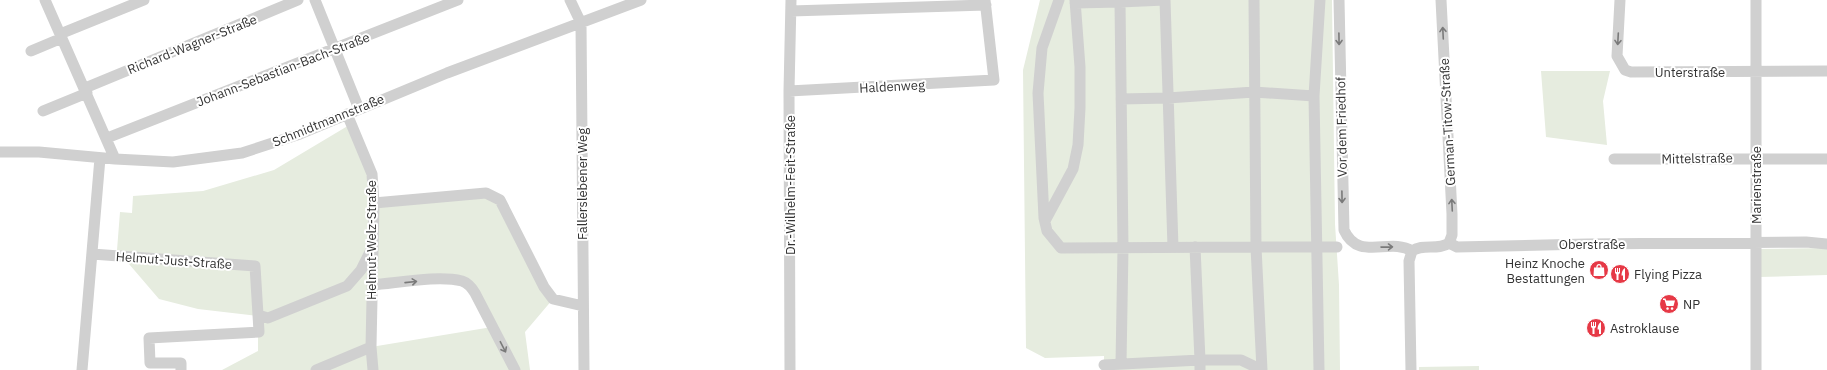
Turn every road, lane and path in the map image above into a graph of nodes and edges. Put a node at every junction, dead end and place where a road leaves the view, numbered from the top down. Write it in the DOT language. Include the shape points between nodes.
graph roads {
  1 [pos="45,0"];
  2 [pos="144,0"];
  3 [pos="298,0"];
  4 [pos="315,0"];
  5 [pos="458,0"];
  6 [pos="570,0"];
  7 [pos="641,0"];
  8 [pos="1059,0"];
  9 [pos="1254,0"];
  10 [pos="1320,0"];
  11 [pos="1339,0"];
  12 [pos="1441,0"];
  13 [pos="1620,0"];
  14 [pos="1756,0"];
  15 [pos="1075,1"];
  16 [pos="1120,2"];
  17 [pos="985,3"];
  18 [pos="791,6"];
  19 [pos="581,23"];
  20 [pos="61,36"];
  21 [pos="336,49"];
  22 [pos="31,51"];
  23 [pos="1755,71"];
  24 [pos="1827,71"];
  25 [pos="86,91"];
  26 [pos="789,91"];
  27 [pos="1254,92"];
  28 [pos="1314,96"];
  29 [pos="1168,98"];
  30 [pos="1121,99"];
  31 [pos="359,109"];
  32 [pos="43,111"];
  33 [pos="347,114"];
  34 [pos="107,138"];
  35 [pos="0,152"];
  36 [pos="100,158"];
  37 [pos="1757,158"];
  38 [pos="115,159"];
  39 [pos="1614,159"];
  40 [pos="1827,159"];
  41 [pos="374,203"];
  42 [pos="1045,220"];
  43 [pos="1449,243"];
  44 [pos="1756,243"];
  45 [pos="1827,244"];
  46 [pos="373,246"];
  47 [pos="1362,246"];
  48 [pos="1173,247"];
  49 [pos="1195,247"];
  50 [pos="1256,247"];
  51 [pos="1317,247"];
  52 [pos="1337,247"];
  53 [pos="1123,248"];
  54 [pos="1412,251"];
  55 [pos="92,254"];
  56 [pos="372,285"];
  57 [pos="583,306"];
  58 [pos="258,316"];
  59 [pos="371,347"];
  60 [pos="1121,364"];
  61 [pos="1104,365"];
  62 [pos="1200,365"];
  63 [pos="82,370"];
  64 [pos="181,370"];
  65 [pos="316,370"];
  66 [pos="373,370"];
  67 [pos="515,370"];
  68 [pos="584,370"];
  69 [pos="790,370"];
  70 [pos="1262,370"];
  71 [pos="1318,370"];
  72 [pos="1411,370"];
  73 [pos="1756,370"];
  1 -- 20 [label="street"];
  2 -- 20 [label="street"];
  3 -- 25 [label="street, Richard-Wagner-Straße"];
  4 -- 21 [label="street"];
  5 -- 21 [label="street, Johann-Sebastian-Bach-Straße"];
  6 -- 19 [label="street, Fallerslebener Weg"];
  7 -- 19 [label="street, Schmidtmannstraße"];
  8 -- 42 [label="street" via="1042,48 1038,93"];
  9 -- 27 [label="street"];
  10 -- 28 [label="street"];
  11 -- 47 [label="street, Vor dem Friedhof, one-way" via="1343,222 1347,235"];
  43 -- 12 [label="street, German-Titow-Straße, one-way" via="1452,235 1452,214"];
  13 -- 23 [label="street, Unterstraße, one-way" via="1617,56 1625,70"];
  14 -- 23 [label="street, Marienstraße"];
  15 -- 16 [label="street"];
  15 -- 42 [label="street" via="1080,95 1078,145 1073,170"];
  16 -- 29 [label="street" via="1165,0"];
  16 -- 30 [label="street"];
  17 -- 18 [label="street"];
  17 -- 26 [label="street, Haldenweg" via="994,80"];
  18 -- 26 [label="street, Dr.-Wilhelm-Feit-Straße"];
  19 -- 31 [label="street, Schmidtmannstraße" via="447,72"];
  19 -- 57 [label="street, Fallerslebener Weg"];
  20 -- 22 [label="street"];
  20 -- 25 [label="street"];
  21 -- 31 [label="street"];
  21 -- 34 [label="street, Johann-Sebastian-Bach-Straße"];
  23 -- 24 [label="street, Unterstraße"];
  23 -- 37 [label="street, Marienstraße"];
  25 -- 32 [label="street, Richard-Wagner-Straße"];
  25 -- 34 [label="street"];
  26 -- 69 [label="street, Dr.-Wilhelm-Feit-Straße"];
  27 -- 28 [label="street"];
  27 -- 29 [label="street"];
  27 -- 50 [label="street"];
  28 -- 51 [label="street"];
  29 -- 30 [label="street"];
  29 -- 48 [label="street"];
  30 -- 53 [label="street"];
  31 -- 33 [label="street, Schmidtmannstraße"];
  33 -- 38 [label="street, Schmidtmannstraße" via="300,134 242,153 173,162"];
  33 -- 41 [label="street, Helmut-Welz-Straße" via="372,174"];
  34 -- 38 [label="street"];
  35 -- 36 [label="street, Schmidtmannstraße" via="39,152"];
  36 -- 38 [label="street, Schmidtmannstraße"];
  36 -- 55 [label="street"];
  37 -- 39 [label="street, Mittelstraße"];
  37 -- 40 [label="street, Mittelstraße"];
  37 -- 44 [label="street, Marienstraße"];
  41 -- 46 [label="street, Helmut-Welz-Straße"];
  41 -- 57 [label="street" via="486,193 500,200 544,287 553,299"];
  42 -- 53 [label="street" via="1047,231 1061,248"];
  43 -- 44 [label="street, Oberstraße" via="1457,247"];
  43 -- 54 [label="street, Oberstraße" via="1441,247 1420,247"];
  44 -- 45 [label="street, Oberstraße"];
  44 -- 73 [label="street, Marienstraße"];
  46 -- 56 [label="street, Helmut-Welz-Straße"];
  46 -- 58 [label="street" via="361,270 347,286 268,318"];
  47 -- 54 [label="street, Oberstraße, one-way" via="1403,247"];
  48 -- 49 [label="street"];
  48 -- 53 [label="street"];
  49 -- 50 [label="street"];
  49 -- 62 [label="street"];
  50 -- 51 [label="street"];
  50 -- 70 [label="street"];
  51 -- 52 [label="street"];
  51 -- 71 [label="street"];
  53 -- 60 [label="street"];
  54 -- 72 [label="street"];
  55 -- 58 [label="street, Helmut-Just-Straße" via="255,266"];
  55 -- 63 [label="street"];
  56 -- 59 [label="street, Helmut-Welz-Straße"];
  56 -- 67 [label="street, one-way" via="429,280 455,280 467,283 476,293"];
  57 -- 68 [label="street, Fallerslebener Weg"];
  58 -- 64 [label="street" via="259,332 149,338 150,363 181,363"];
  59 -- 65 [label="street"];
  59 -- 66 [label="street, Helmut-Welz-Straße"];
  60 -- 61 [label="street"];
  60 -- 62 [label="street"];
  62 -- 70 [label="street" via="1241,360"];
}
